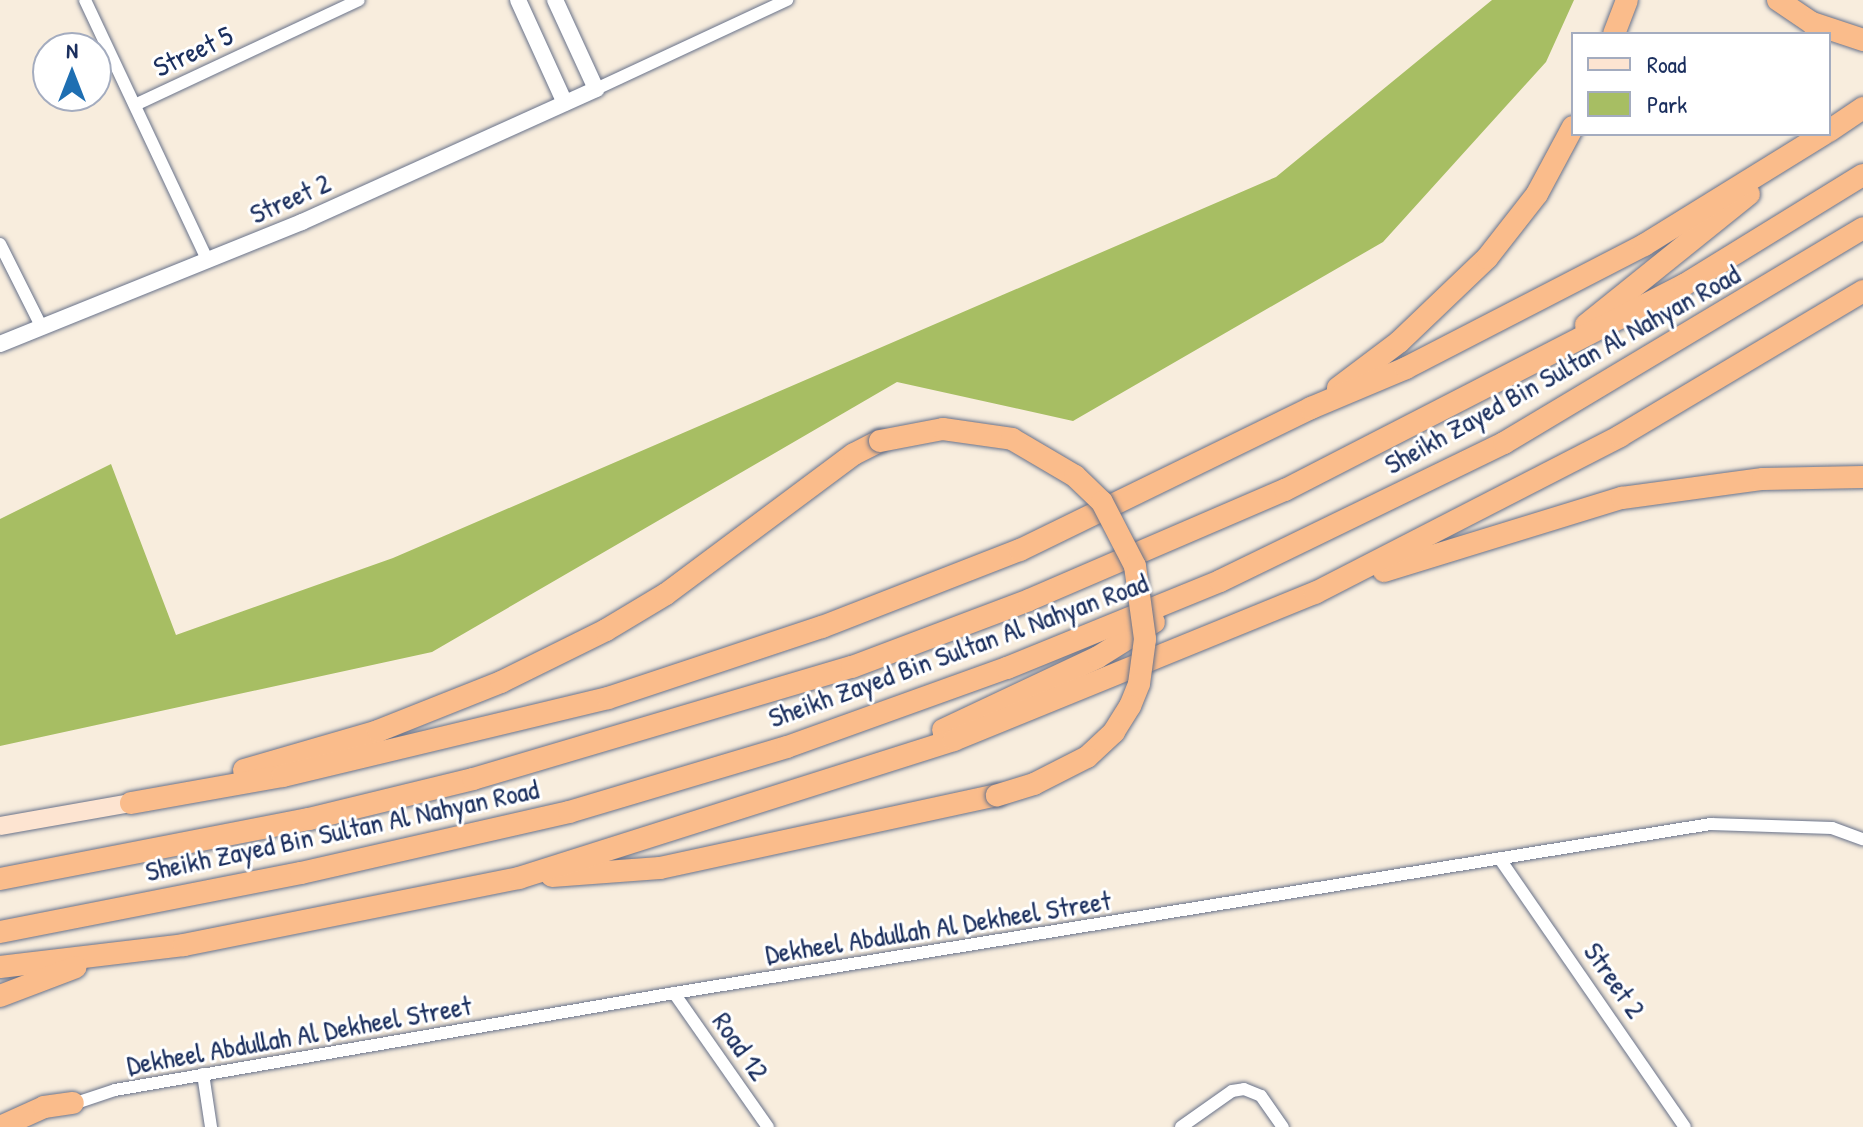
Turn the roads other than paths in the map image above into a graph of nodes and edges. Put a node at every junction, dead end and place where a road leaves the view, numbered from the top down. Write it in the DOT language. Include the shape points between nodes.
graph roads {
  1 [pos="85,0"];
  2 [pos="359,0"];
  3 [pos="518,0"];
  4 [pos="555,0"];
  5 [pos="787,0"];
  6 [pos="1627,0"];
  7 [pos="1778,0"];
  8 [pos="1615,32"];
  9 [pos="1863,40"];
  10 [pos="596,89"];
  11 [pos="565,103"];
  12 [pos="135,105"];
  13 [pos="1863,108"];
  14 [pos="1831,130"];
  15 [pos="1571,131"];
  16 [pos="1821,136"];
  17 [pos="1823,136"];
  18 [pos="1863,175"];
  19 [pos="1863,228"];
  20 [pos="0,244"];
  21 [pos="208,261"];
  22 [pos="1863,291"];
  23 [pos="42,328"];
  24 [pos="0,344"];
  25 [pos="1544,358"];
  26 [pos="1311,408"];
  27 [pos="1863,477"];
  28 [pos="1220,581"];
  29 [pos="1315,593"];
  30 [pos="873,762"];
  31 [pos="131,803"];
  32 [pos="0,826"];
  33 [pos="1863,839"];
  34 [pos="1502,862"];
  35 [pos="519,878"];
  36 [pos="0,879"];
  37 [pos="0,932"];
  38 [pos="107,955"];
  39 [pos="0,967"];
  40 [pos="674,993"];
  41 [pos="0,996"];
  42 [pos="203,1074"];
  43 [pos="73,1103"];
  44 [pos="0,1127"];
  45 [pos="28,1127"];
  46 [pos="211,1127"];
  47 [pos="768,1127"];
  48 [pos="1181,1127"];
  49 [pos="1283,1127"];
  50 [pos="1685,1127"];
  1 -- 12 [label="street, Street 5"];
  2 -- 12 [label="street, Street 5"];
  3 -- 11 [label="street"];
  4 -- 10 [label="street"];
  5 -- 10 [label="street"];
  6 -- 8 [label="highway"];
  7 -- 9 [label="highway" via="1812,23"];
  10 -- 11 [label="street, Street 2"];
  11 -- 21 [label="street, Street 2"];
  12 -- 21 [label="street, Street 5"];
  13 -- 14 [label="highway"];
  15 -- 26 [label="highway" via="1537,194 1465,281 1399,342"];
  16 -- 26 [label="highway" via="1644,245 1406,368"];
  17 -- 25 [label="highway"];
  18 -- 25 [label="highway, Sheikh Zayed Bin Sultan Al Nahyan Road" via="1684,285"];
  19 -- 28 [label="highway, Sheikh Zayed Bin Sultan Al Nahyan Road" via="1504,443"];
  20 -- 23 [label="street"];
  21 -- 23 [label="street, Street 2"];
  22 -- 29 [label="highway" via="1620,436"];
  23 -- 24 [label="street, Street 2"];
  25 -- 36 [label="highway, Sheikh Zayed Bin Sultan Al Nahyan Road" via="1271,496 1042,594 852,667 473,779 309,819"];
  26 -- 31 [label="highway" via="1020,550 822,627 608,698 494,729"];
  27 -- 29 [label="highway" via="1763,479 1622,498"];
  28 -- 30 [label="highway" via="1098,657"];
  28 -- 37 [label="highway, Sheikh Zayed Bin Sultan Al Nahyan Road" via="787,747 613,799 434,844"];
  29 -- 30 [label="highway" via="954,740"];
  30 -- 35 [label="highway"];
  31 -- 32 [label="main road"];
  31 -- 35 [label="highway, bridge" via="378,731 541,664 666,594 854,454 880,441 943,429 1012,439 1056,462 1102,502 1135,566 1145,639 1130,706 1114,732 1087,757 1034,784 997,795 660,868"];
  33 -- 34 [label="street, Dekheel Abdullah Al Dekheel Street" via="1832,828 1711,824"];
  34 -- 40 [label="street, Dekheel Abdullah Al Dekheel Street"];
  34 -- 50 [label="street, Street 2"];
  35 -- 38 [label="highway"];
  38 -- 39 [label="highway"];
  38 -- 41 [label="highway"];
  40 -- 42 [label="street, Dekheel Abdullah Al Dekheel Street"];
  40 -- 47 [label="street, Road 12"];
  42 -- 43 [label="street, Dekheel Abdullah Al Dekheel Street" via="99,1093"];
  42 -- 46 [label="street"];
  43 -- 44 [label="highway" via="44,1107"];
  43 -- 45 [label="street, Dekheel Abdullah Al Dekheel Street"];
  48 -- 49 [label="street" via="1232,1091 1244,1089 1261,1096"];
}
